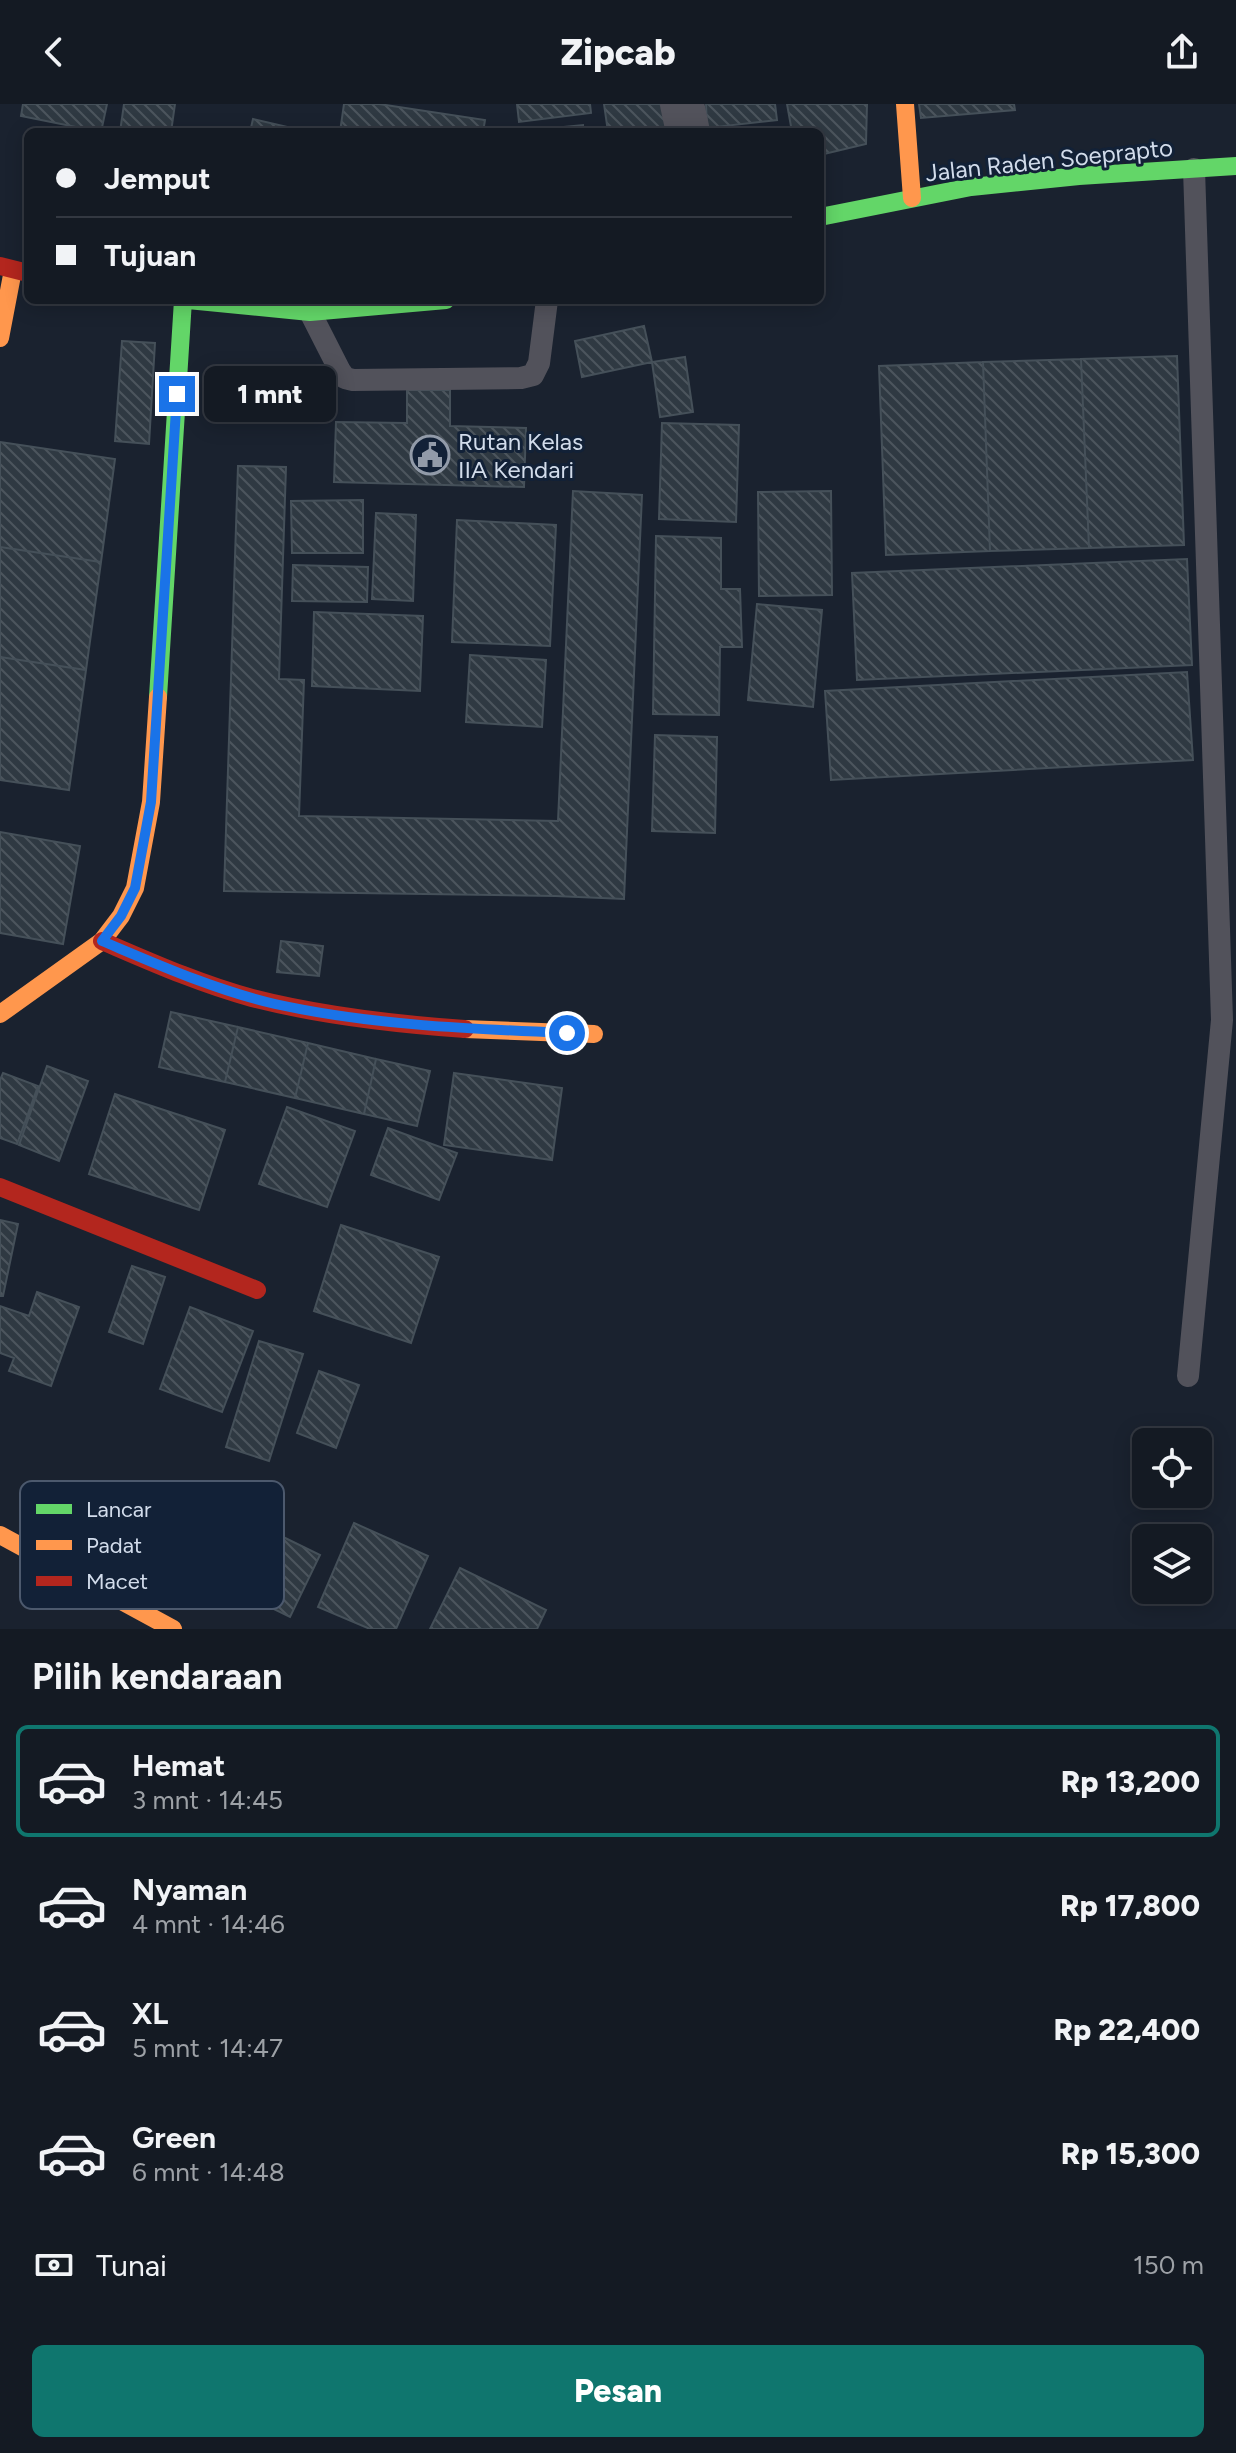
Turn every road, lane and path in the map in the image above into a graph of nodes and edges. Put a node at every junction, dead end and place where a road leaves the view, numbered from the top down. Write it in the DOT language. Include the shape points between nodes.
graph roads {
  1 [pos="682,104"];
  2 [pos="905,104"];
  3 [pos="687,128"];
  4 [pos="1236,166"];
  5 [pos="1194,169"];
  6 [pos="912,198"];
  7 [pos="824,216"];
  8 [pos="14,269"];
  9 [pos="186,304"];
  10 [pos="227,304"];
  11 [pos="401,304"];
  12 [pos="546,304"];
  13 [pos="310,312"];
  14 [pos="0,338"];
  15 [pos="102,941"];
  16 [pos="0,1014"];
  17 [pos="594,1034"];
  18 [pos="0,1187"];
  19 [pos="257,1290"];
  20 [pos="1188,1376"];
  21 [pos="0,1535"];
  22 [pos="20,1546"];
  23 [pos="136,1609"];
  24 [pos="173,1629"];
  1 -- 3 [label="street"];
  2 -- 6 [label="main road"];
  4 -- 5 [label="main road, Jalan Raden Soeprapto"];
  5 -- 6 [label="main road, Jalan Raden Soeprapto" via="1063,177"];
  5 -- 20 [label="lane" via="1222,1020"];
  6 -- 7 [label="main road, Jalan Raden Soeprapto"];
  8 -- 14 [label="main road"];
  9 -- 15 [label="main road" via="151,802 135,888"];
  10 -- 13 [label="main road"];
  11 -- 13 [label="main road"];
  12 -- 13 [label="lane" via="539,363 533,375 521,378 345,378"];
  15 -- 16 [label="main road"];
  15 -- 17 [label="main road" via="219,988 354,1019"];
  18 -- 19 [label="main road"];
  21 -- 22 [label="main road"];
  23 -- 24 [label="main road"];
}
